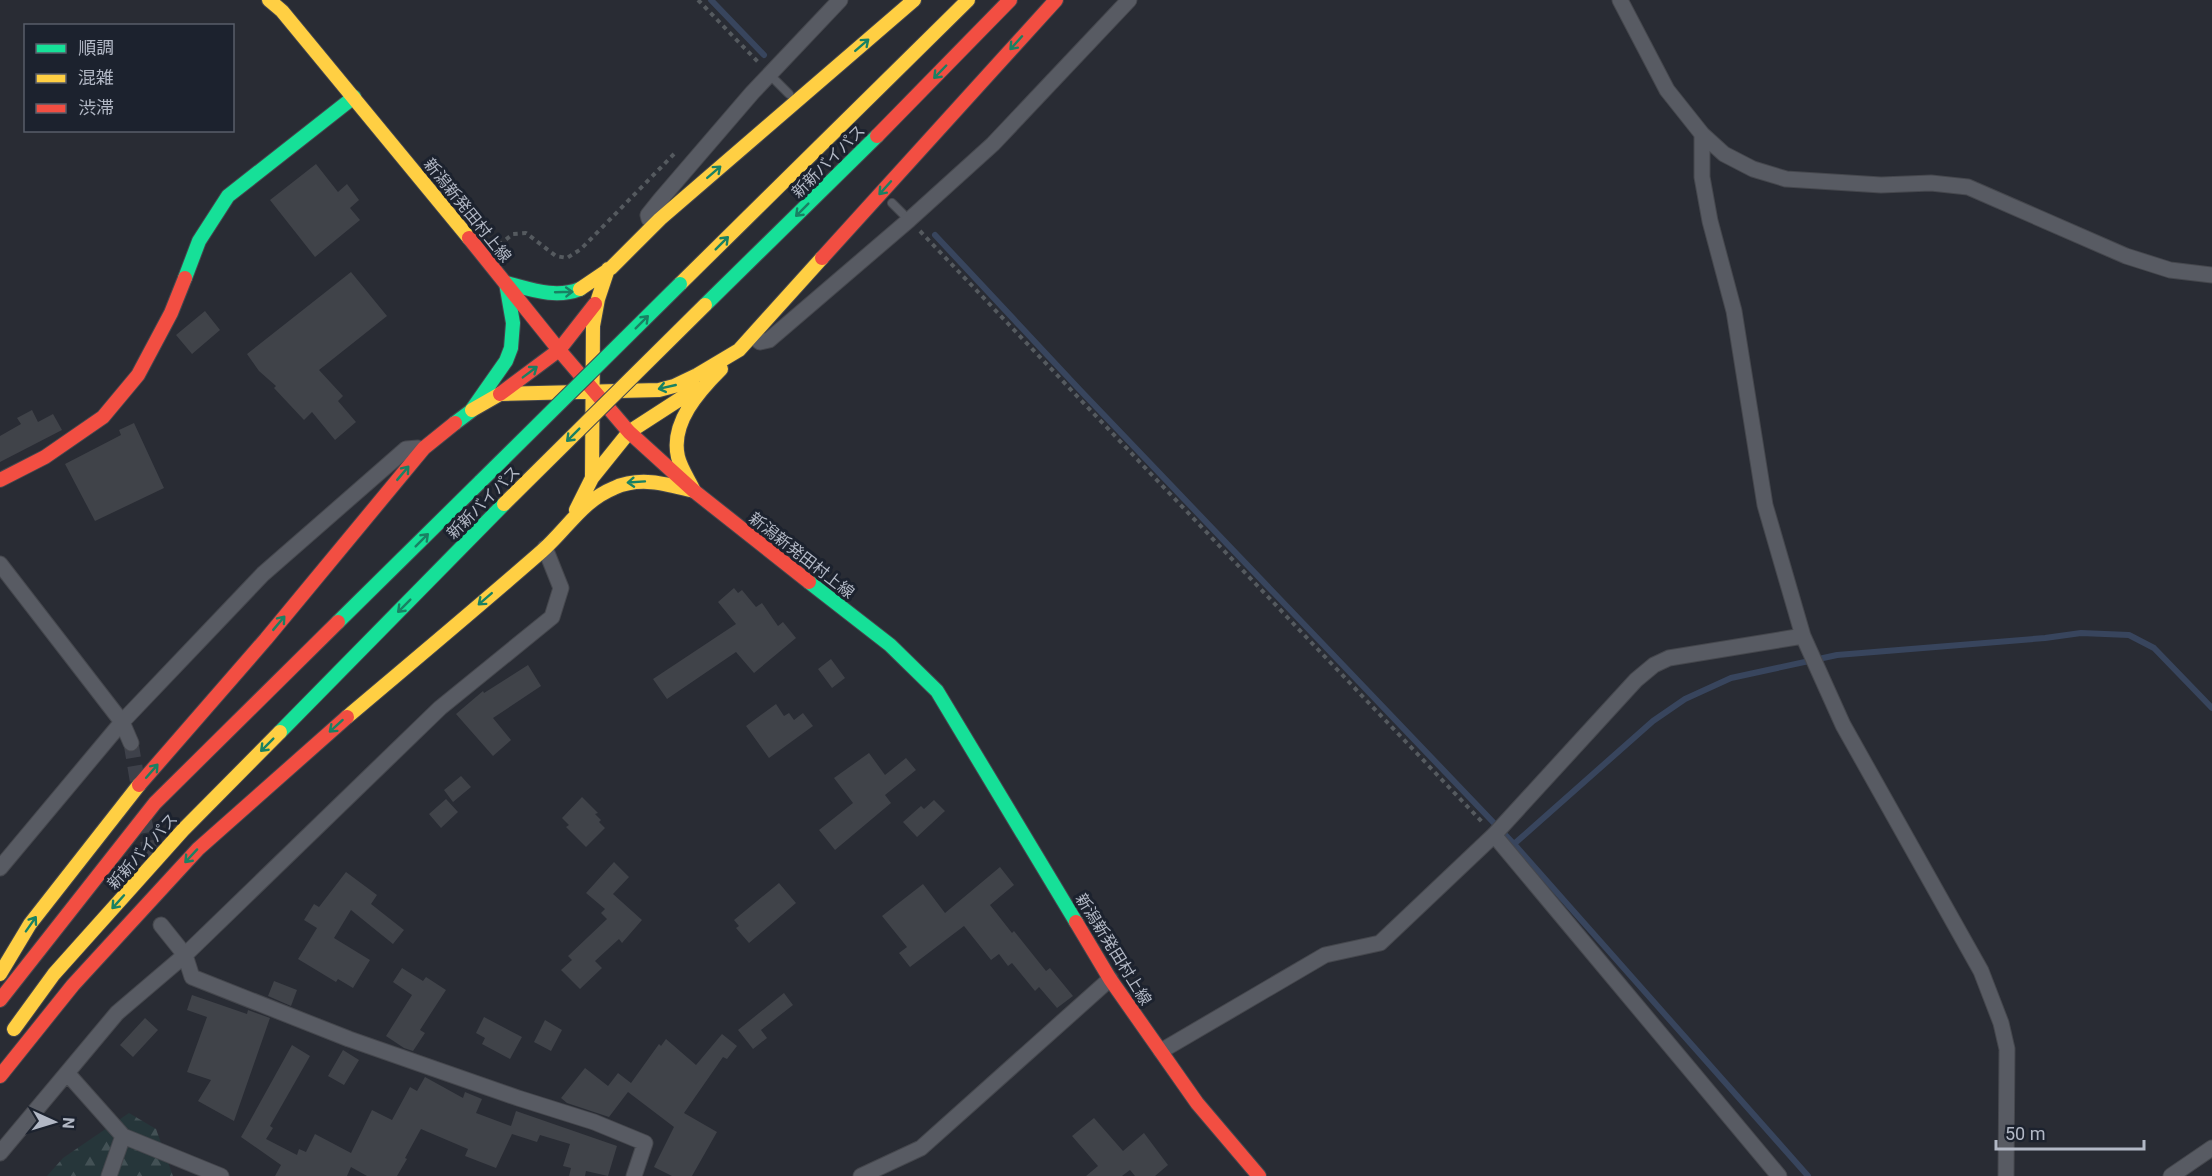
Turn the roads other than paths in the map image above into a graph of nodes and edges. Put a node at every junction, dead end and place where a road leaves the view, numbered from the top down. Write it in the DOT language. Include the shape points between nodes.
graph roads {
  1 [pos="269,0"];
  2 [pos="840,0"];
  3 [pos="914,0"];
  4 [pos="968,0"];
  5 [pos="1010,0"];
  6 [pos="1056,0"];
  7 [pos="1129,0"];
  8 [pos="1620,0"];
  9 [pos="770,75"];
  10 [pos="789,94"];
  11 [pos="354,96"];
  12 [pos="1702,134"];
  13 [pos="892,202"];
  14 [pos="909,220"];
  15 [pos="650,228"];
  16 [pos="608,269"];
  17 [pos="2212,275"];
  18 [pos="506,283"];
  19 [pos="598,299"];
  20 [pos="753,336"];
  21 [pos="559,350"];
  22 [pos="740,350"];
  23 [pos="709,381"];
  24 [pos="594,391"];
  25 [pos="500,394"];
  26 [pos="471,411"];
  27 [pos="629,432"];
  28 [pos="424,448"];
  29 [pos="592,478"];
  30 [pos="0,480"];
  31 [pos="694,490"];
  32 [pos="570,521"];
  33 [pos="544,548"];
  34 [pos="0,564"];
  35 [pos="1803,636"];
  36 [pos="122,722"];
  37 [pos="131,743"];
  38 [pos="1494,835"];
  39 [pos="0,868"];
  40 [pos="161,925"];
  41 [pos="185,955"];
  42 [pos="0,974"];
  43 [pos="1110,979"];
  44 [pos="0,1000"];
  45 [pos="7,1039"];
  46 [pos="1161,1051"];
  47 [pos="67,1073"];
  48 [pos="0,1076"];
  49 [pos="123,1136"];
  50 [pos="2212,1148"];
  51 [pos="0,1153"];
  52 [pos="109,1176"];
  53 [pos="221,1176"];
  54 [pos="634,1176"];
  55 [pos="861,1176"];
  56 [pos="1259,1176"];
  57 [pos="1779,1176"];
  58 [pos="2006,1176"];
  59 [pos="2171,1176"];
  1 -- 11 [label="main road, 新潟新発田村上線"];
  2 -- 9 [label="street"];
  15 -- 3 [label="main road, one-way"];
  44 -- 4 [label="main road, 新新バイパス, one-way, bridge" via="155,803"];
  5 -- 45 [label="main road, 新新バイパス, one-way, bridge" via="183,830 54,974"];
  6 -- 20 [label="main road, one-way"];
  7 -- 14 [label="street" via="993,144"];
  8 -- 12 [label="street" via="1667,90"];
  9 -- 10 [label="lane"];
  9 -- 15 [label="street" via="648,215"];
  11 -- 18 [label="main road, 新潟新発田村上線"];
  11 -- 30 [label="main road" via="228,196 199,241 171,313 138,375 103,417 45,457"];
  12 -- 17 [label="street" via="1725,154 1753,169 1786,178 1968,187 2126,256 2170,270"];
  12 -- 35 [label="street" via="1702,177 1734,311 1765,505"];
  13 -- 14 [label="lane"];
  14 -- 20 [label="street" via="769,340 760,342"];
  15 -- 16 [label="main road"];
  18 -- 16 [label="main road, one-way" via="563,293 590,284"];
  16 -- 19 [label="main road"];
  18 -- 21 [label="main road, 新潟新発田村上線"];
  18 -- 26 [label="main road" via="513,323 511,348"];
  19 -- 21 [label="main road"];
  19 -- 24 [label="main road" via="593,326"];
  20 -- 22 [label="main road"];
  21 -- 24 [label="main road, 新潟新発田村上線"];
  25 -- 21 [label="main road, one-way"];
  22 -- 23 [label="main road"];
  22 -- 24 [label="main road, one-way" via="674,387"];
  23 -- 27 [label="main road"];
  23 -- 31 [label="main road" via="688,410 677,438 679,460"];
  24 -- 25 [label="main road"];
  24 -- 27 [label="main road, 新潟新発田村上線"];
  24 -- 29 [label="main road"];
  25 -- 26 [label="main road"];
  26 -- 28 [label="main road"];
  27 -- 29 [label="main road"];
  27 -- 31 [label="main road, 新潟新発田村上線"];
  28 -- 36 [label="street" via="406,449 263,574"];
  42 -- 28 [label="main road, one-way" via="30,924 139,785"];
  29 -- 32 [label="main road"];
  31 -- 32 [label="main road, one-way" via="650,481 621,484 602,493"];
  31 -- 43 [label="main road, 新潟新発田村上線" via="890,645 937,691"];
  32 -- 33 [label="main road"];
  33 -- 41 [label="street" via="561,588 552,618 440,708"];
  33 -- 48 [label="main road, one-way" via="198,849 73,985"];
  34 -- 36 [label="street"];
  35 -- 38 [label="street" via="1669,658 1654,665"];
  35 -- 58 [label="street" via="1843,724 1980,971 2001,1023 2007,1049"];
  36 -- 37 [label="street"];
  36 -- 39 [label="street"];
  38 -- 46 [label="street" via="1380,943 1324,955"];
  38 -- 57 [label="street"];
  40 -- 41 [label="street"];
  41 -- 47 [label="street" via="117,1013"];
  41 -- 54 [label="street" via="192,977 349,1039 645,1143"];
  43 -- 46 [label="main road, 新潟新発田村上線"];
  43 -- 55 [label="street" via="921,1148"];
  46 -- 56 [label="main road, 新潟新発田村上線" via="1197,1103"];
  47 -- 49 [label="street"];
  47 -- 51 [label="street"];
  49 -- 52 [label="street"];
  49 -- 53 [label="street"];
  50 -- 59 [label="street"];
}
